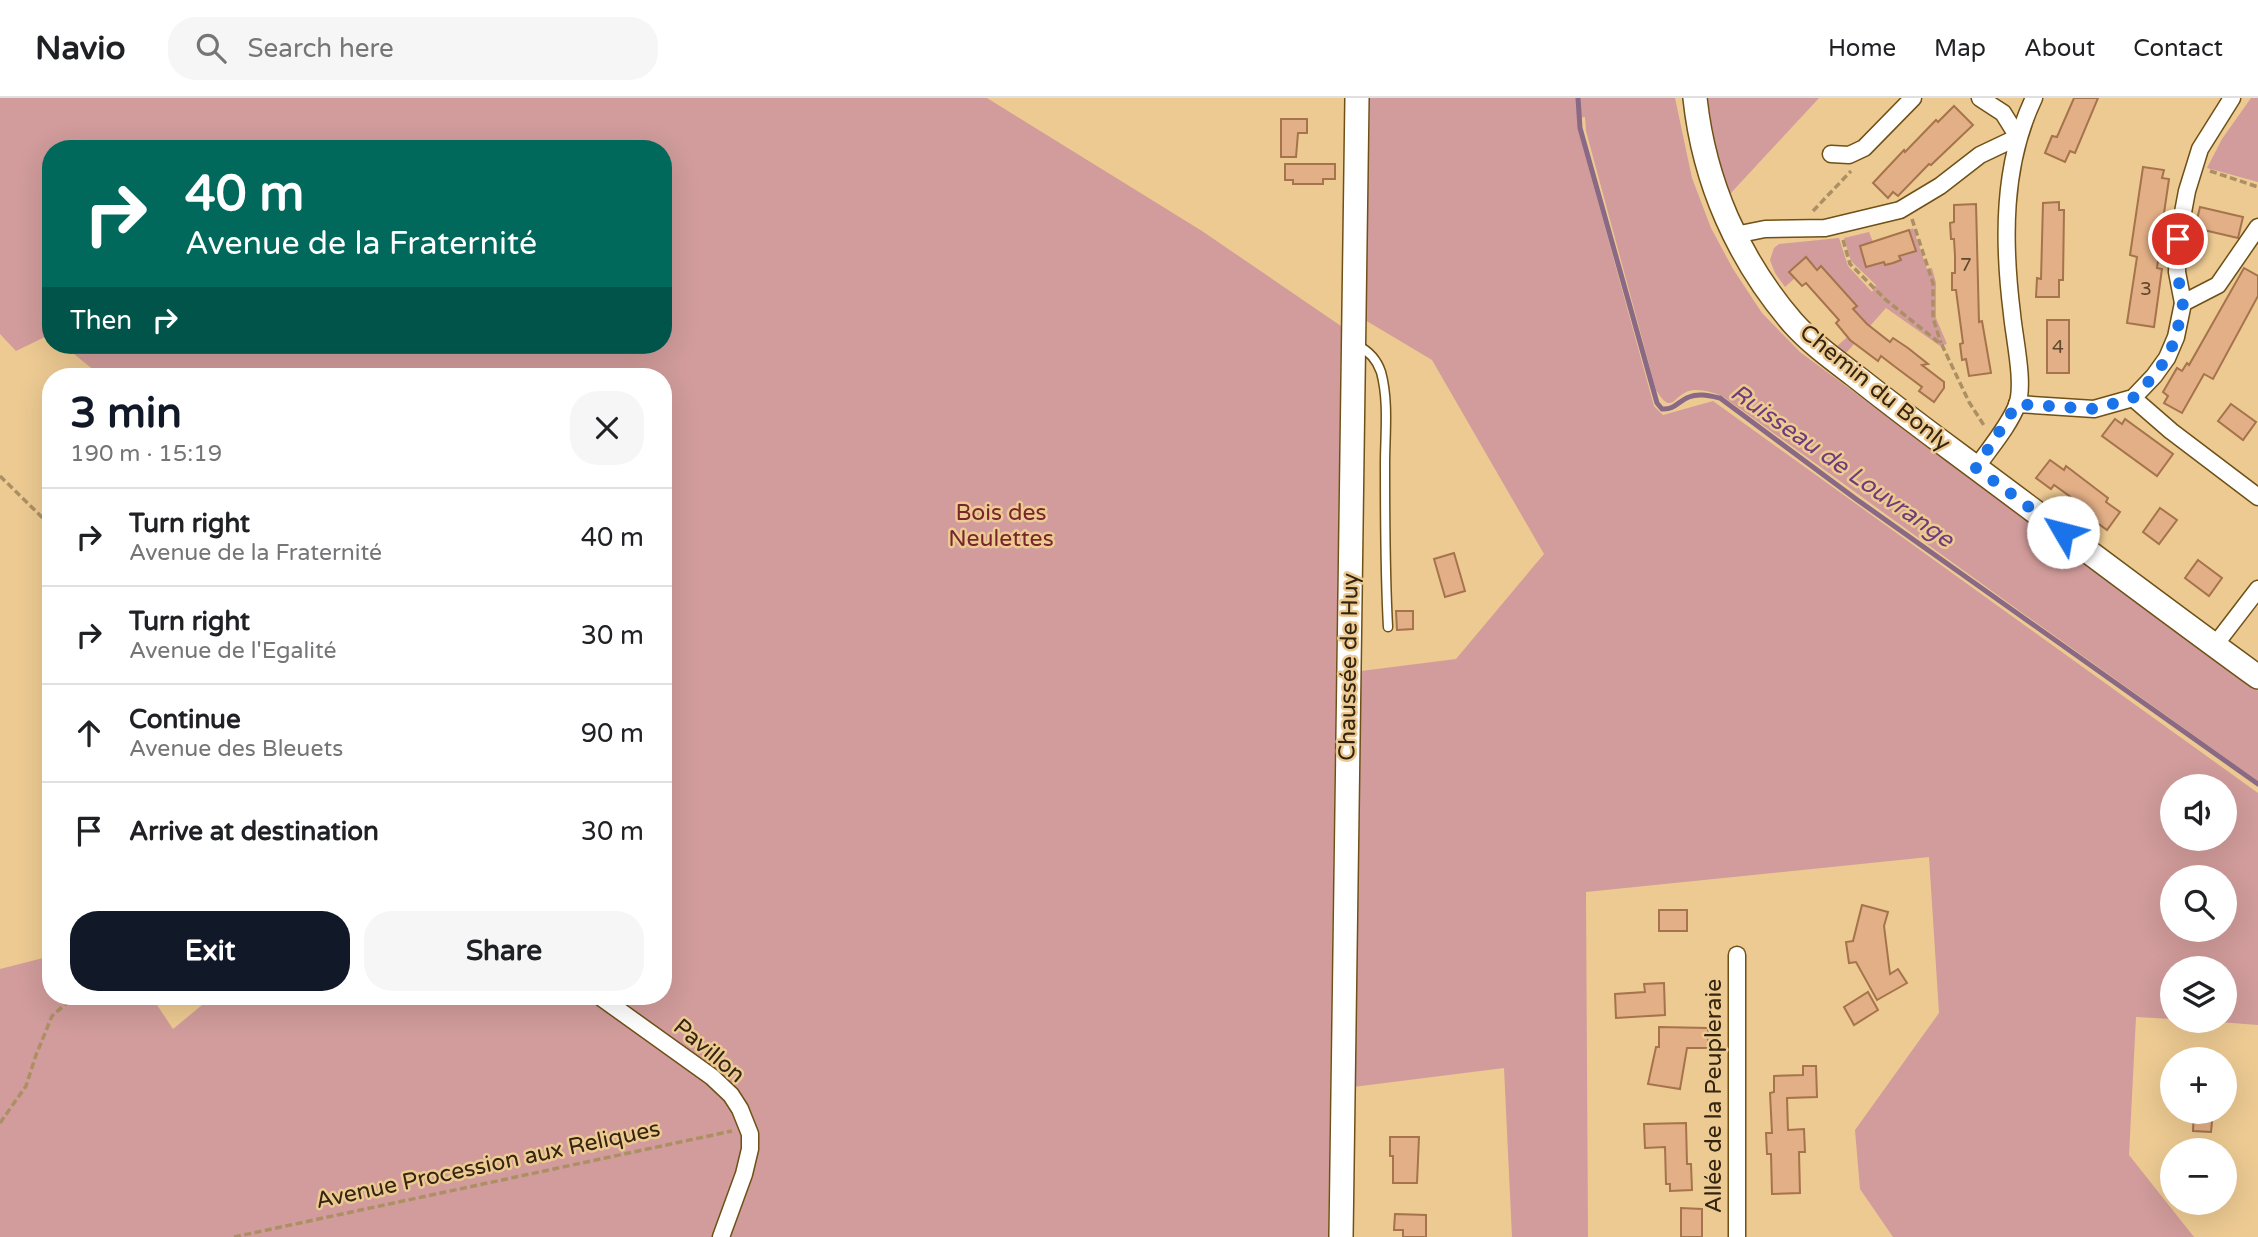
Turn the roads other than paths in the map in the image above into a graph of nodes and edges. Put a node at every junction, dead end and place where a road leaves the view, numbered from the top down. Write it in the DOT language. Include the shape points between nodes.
graph roads {
  1 [pos="1357,98"];
  2 [pos="1695,98"];
  3 [pos="1913,98"];
  4 [pos="1980,98"];
  5 [pos="2034,98"];
  6 [pos="2232,98"];
  7 [pos="2018,136"];
  8 [pos="1831,154"];
  9 [pos="2258,228"];
  10 [pos="1735,235"];
  11 [pos="2183,303"];
  12 [pos="1354,344"];
  13 [pos="2133,398"];
  14 [pos="2017,404"];
  15 [pos="1976,468"];
  16 [pos="2258,497"];
  17 [pos="2258,589"];
  18 [pos="1388,627"];
  19 [pos="2215,645"];
  20 [pos="2258,677"];
  21 [pos="1737,955"];
  22 [pos="612,1005"];
  23 [pos="721,1237"];
  24 [pos="1341,1237"];
  25 [pos="1737,1237"];
  1 -- 12 [label="main road, Chaussée de Huy"];
  2 -- 10 [label="main road, Chemin du Bonly" via="1704,155"];
  3 -- 8 [label="street" via="1864,148 1849,155"];
  4 -- 7 [label="street" via="2003,113"];
  5 -- 7 [label="street"];
  6 -- 11 [label="street" via="2200,149 2187,191 2178,239 2177,272"];
  7 -- 10 [label="street" via="1980,155 1900,210 1825,228 1766,229"];
  7 -- 14 [label="street" via="2005,233 2019,369"];
  9 -- 11 [label="street" via="2218,285"];
  10 -- 15 [label="main road, Chemin du Bonly" via="1761,280 1803,333"];
  11 -- 13 [label="street" via="2167,358"];
  12 -- 18 [label="lane" via="1376,360 1381,374"];
  12 -- 24 [label="main road, Chaussée de Huy"];
  13 -- 14 [label="street" via="2094,409"];
  13 -- 16 [label="street"];
  14 -- 15 [label="street"];
  15 -- 19 [label="main road, Chemin du Bonly"];
  17 -- 19 [label="street"];
  19 -- 20 [label="main road, Chemin du Bonly"];
  21 -- 25 [label="street, Allée de la Peupleraie"];
  22 -- 23 [label="street, Pavillon" via="712,1077 731,1095 747,1124 749,1157"];
}
